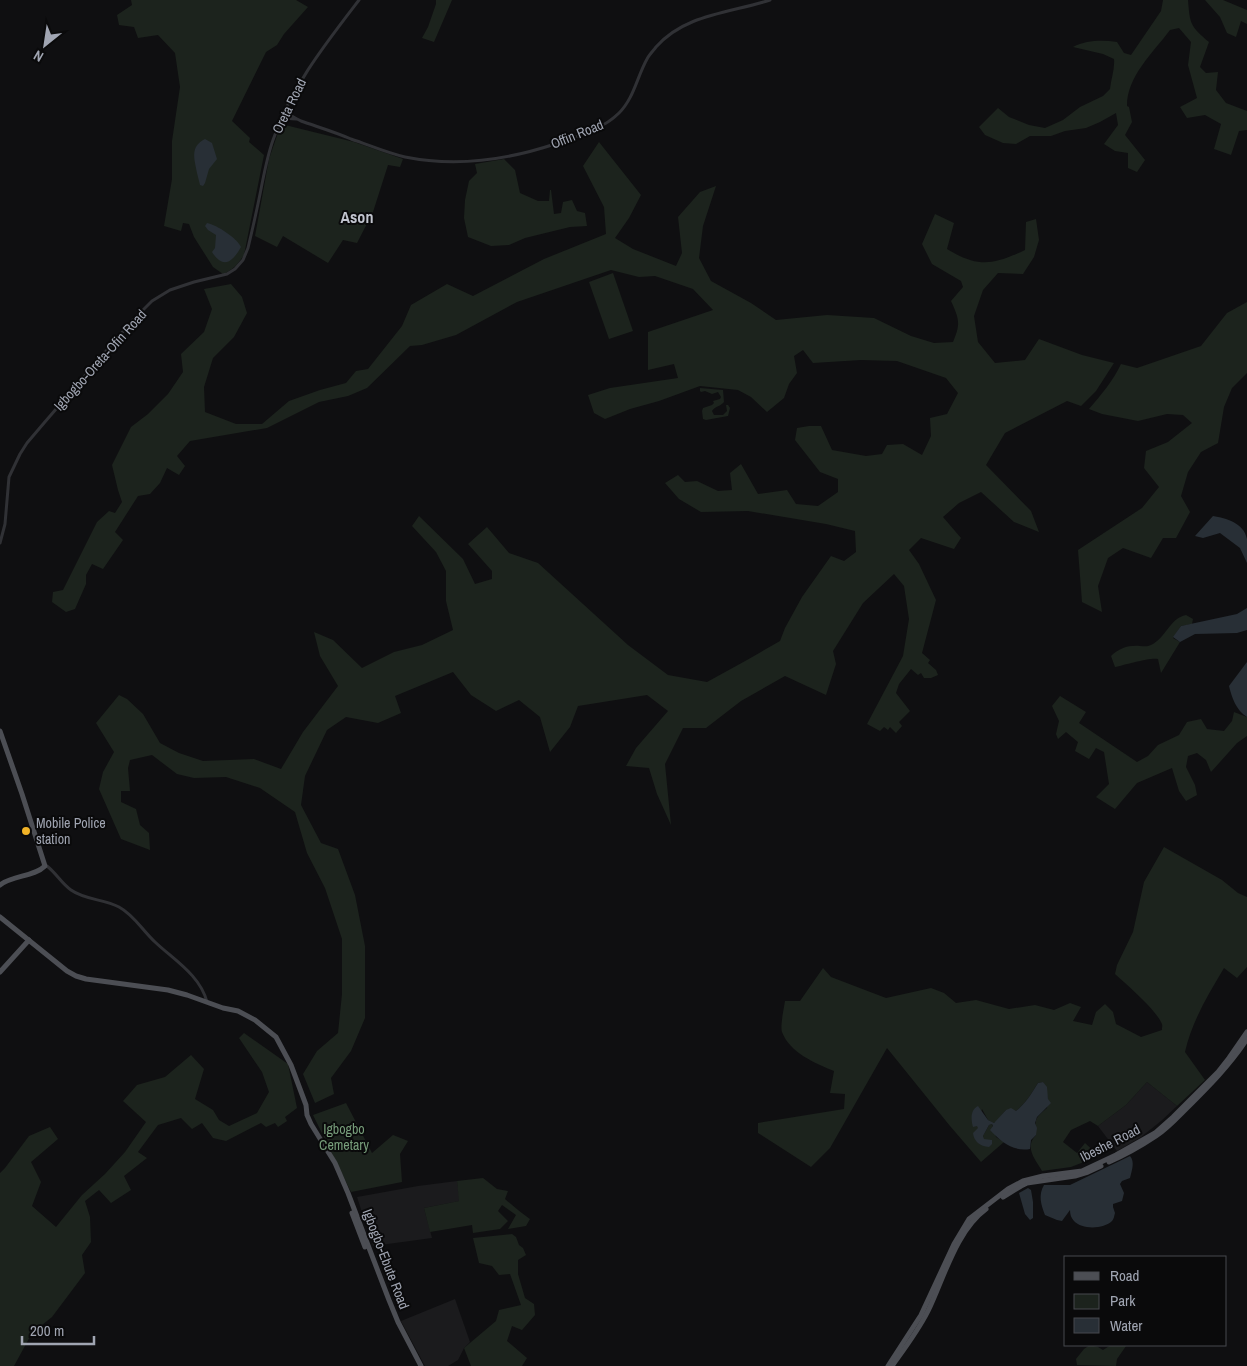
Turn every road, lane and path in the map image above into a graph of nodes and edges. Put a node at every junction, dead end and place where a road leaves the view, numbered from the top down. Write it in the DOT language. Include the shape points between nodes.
graph roads {
  1 [pos="359,0"];
  2 [pos="770,0"];
  3 [pos="284,113"];
  4 [pos="282,118"];
  5 [pos="297,119"];
  6 [pos="253,227"];
  7 [pos="0,543"];
  8 [pos="0,730"];
  9 [pos="46,866"];
  10 [pos="0,885"];
  11 [pos="0,918"];
  12 [pos="29,940"];
  13 [pos="0,972"];
  14 [pos="207,1002"];
  15 [pos="1247,1032"];
  16 [pos="1247,1039"];
  17 [pos="419,1366"];
  18 [pos="888,1366"];
  19 [pos="892,1366"];
  1 -- 3 [label="street, Oreta Road" via="308,69"];
  2 -- 5 [label="street, Offin Road" via="714,14 683,26 669,35 648,58 626,104 611,120 583,134 511,156 454,162 406,157"];
  3 -- 4 [label="street, Oreta Road"];
  3 -- 5 [label="street"];
  4 -- 5 [label="street"];
  4 -- 6 [label="street, Oreta Road" via="265,167"];
  6 -- 7 [label="street, Igbogbo-Oreta-Ofin Road" via="243,260 235,269 170,290 152,301 27,443 9,477"];
  8 -- 10 [label="main road" via="45,866"];
  9 -- 14 [label="street" via="81,896 108,902 135,919 187,970 205,993"];
  11 -- 12 [label="main road, Igbogbo-Ebute Road"];
  12 -- 13 [label="main road"];
  12 -- 14 [label="main road, Igbogbo-Ebute Road" via="76,976 168,990"];
  14 -- 17 [label="main road, Igbogbo-Ebute Road" via="238,1011 276,1037 291,1065 311,1124 347,1190 364,1240"];
  15 -- 18 [label="main road, Ibeshe Road" via="1218,1072 1155,1133 1082,1171 1023,1181 969,1219 921,1315"];
  16 -- 19 [label="main road, Ibeshe Road" via="1221,1074 1157,1136 1088,1172 1021,1186 974,1219 963,1234 918,1329"];
}
